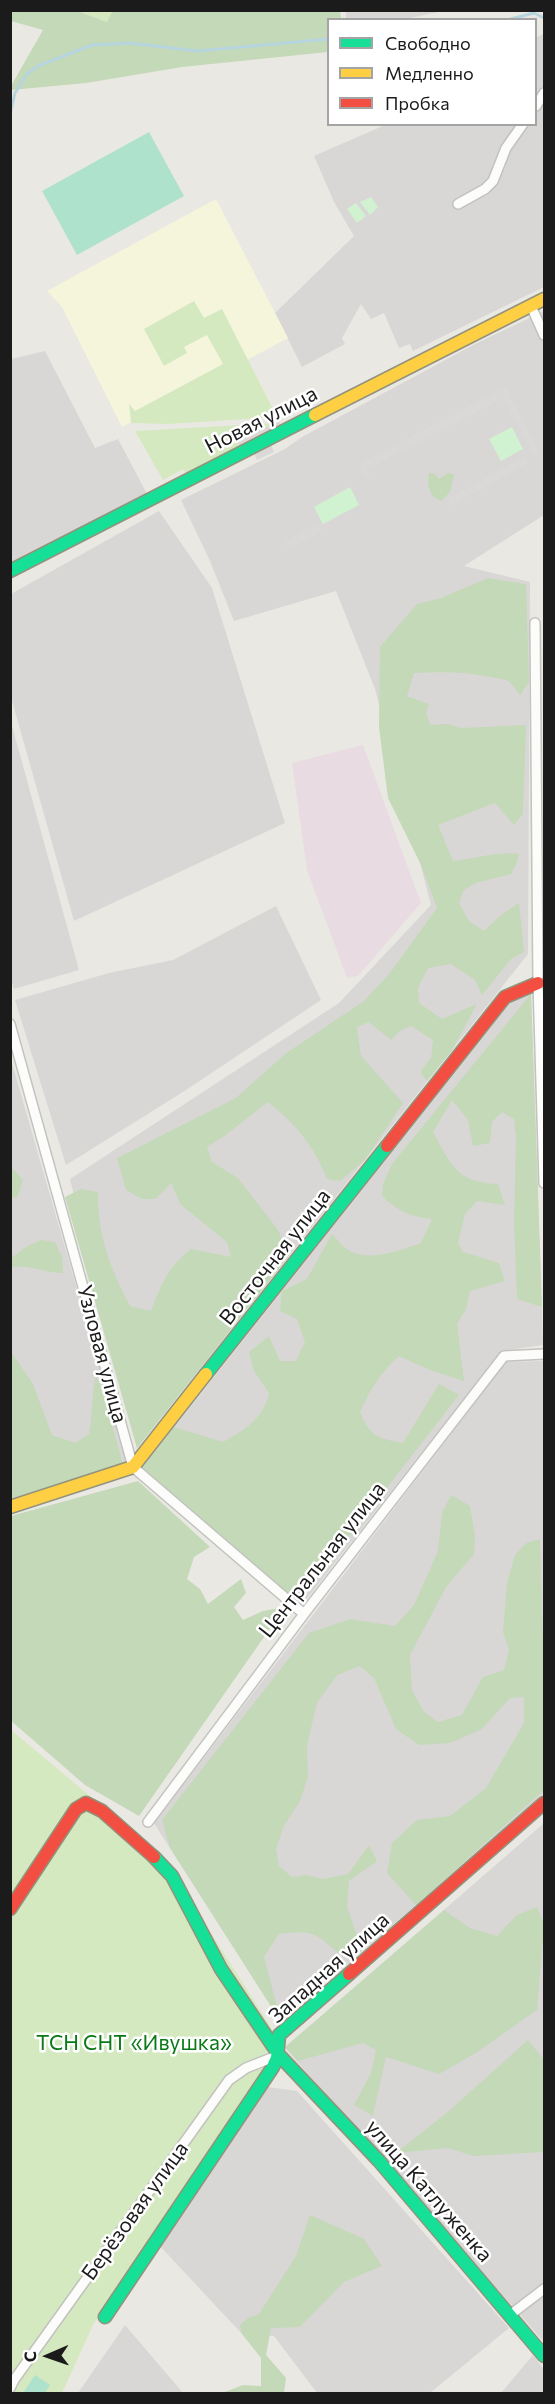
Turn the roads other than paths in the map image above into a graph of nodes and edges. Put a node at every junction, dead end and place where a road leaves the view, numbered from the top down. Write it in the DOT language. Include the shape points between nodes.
graph roads {
  1 [pos="522,126"];
  2 [pos="458,204"];
  3 [pos="544,299"];
  4 [pos="531,306"];
  5 [pos="544,335"];
  6 [pos="10,571"];
  7 [pos="535,623"];
  8 [pos="538,983"];
  9 [pos="10,1024"];
  10 [pos="544,1183"];
  11 [pos="544,1354"];
  12 [pos="133,1467"];
  13 [pos="10,1507"];
  14 [pos="304,1614"];
  15 [pos="544,1803"];
  16 [pos="148,1822"];
  17 [pos="10,1909"];
  18 [pos="279,2055"];
  19 [pos="544,2289"];
  20 [pos="510,2315"];
  21 [pos="105,2317"];
  22 [pos="544,2356"];
  23 [pos="10,2388"];
  1 -- 2 [label="street" via="506,148 494,181"];
  3 -- 4 [label="street, Новая улица"];
  4 -- 5 [label="street"];
  4 -- 6 [label="street, Новая улица"];
  7 -- 8 [label="street"];
  8 -- 10 [label="street"];
  8 -- 12 [label="street, Восточная улица" via="505,997"];
  9 -- 12 [label="street, Узловая улица"];
  11 -- 14 [label="street, Центральная улица" via="504,1356"];
  12 -- 13 [label="street"];
  12 -- 14 [label="street"];
  14 -- 16 [label="street, Центральная улица"];
  15 -- 18 [label="street, Западная улица" via="279,2035"];
  17 -- 18 [label="street, улица Катлуженка" via="72,1814 83,1804 102,1810 172,1876 221,1969"];
  18 -- 20 [label="street, улица Катлуженка" via="379,2161"];
  18 -- 21 [label="street, Западная улица"];
  18 -- 23 [label="street, Берёзовая улица" via="239,2071 229,2080"];
  19 -- 20 [label="street"];
  20 -- 22 [label="street, улица Катлуженка"];
}
